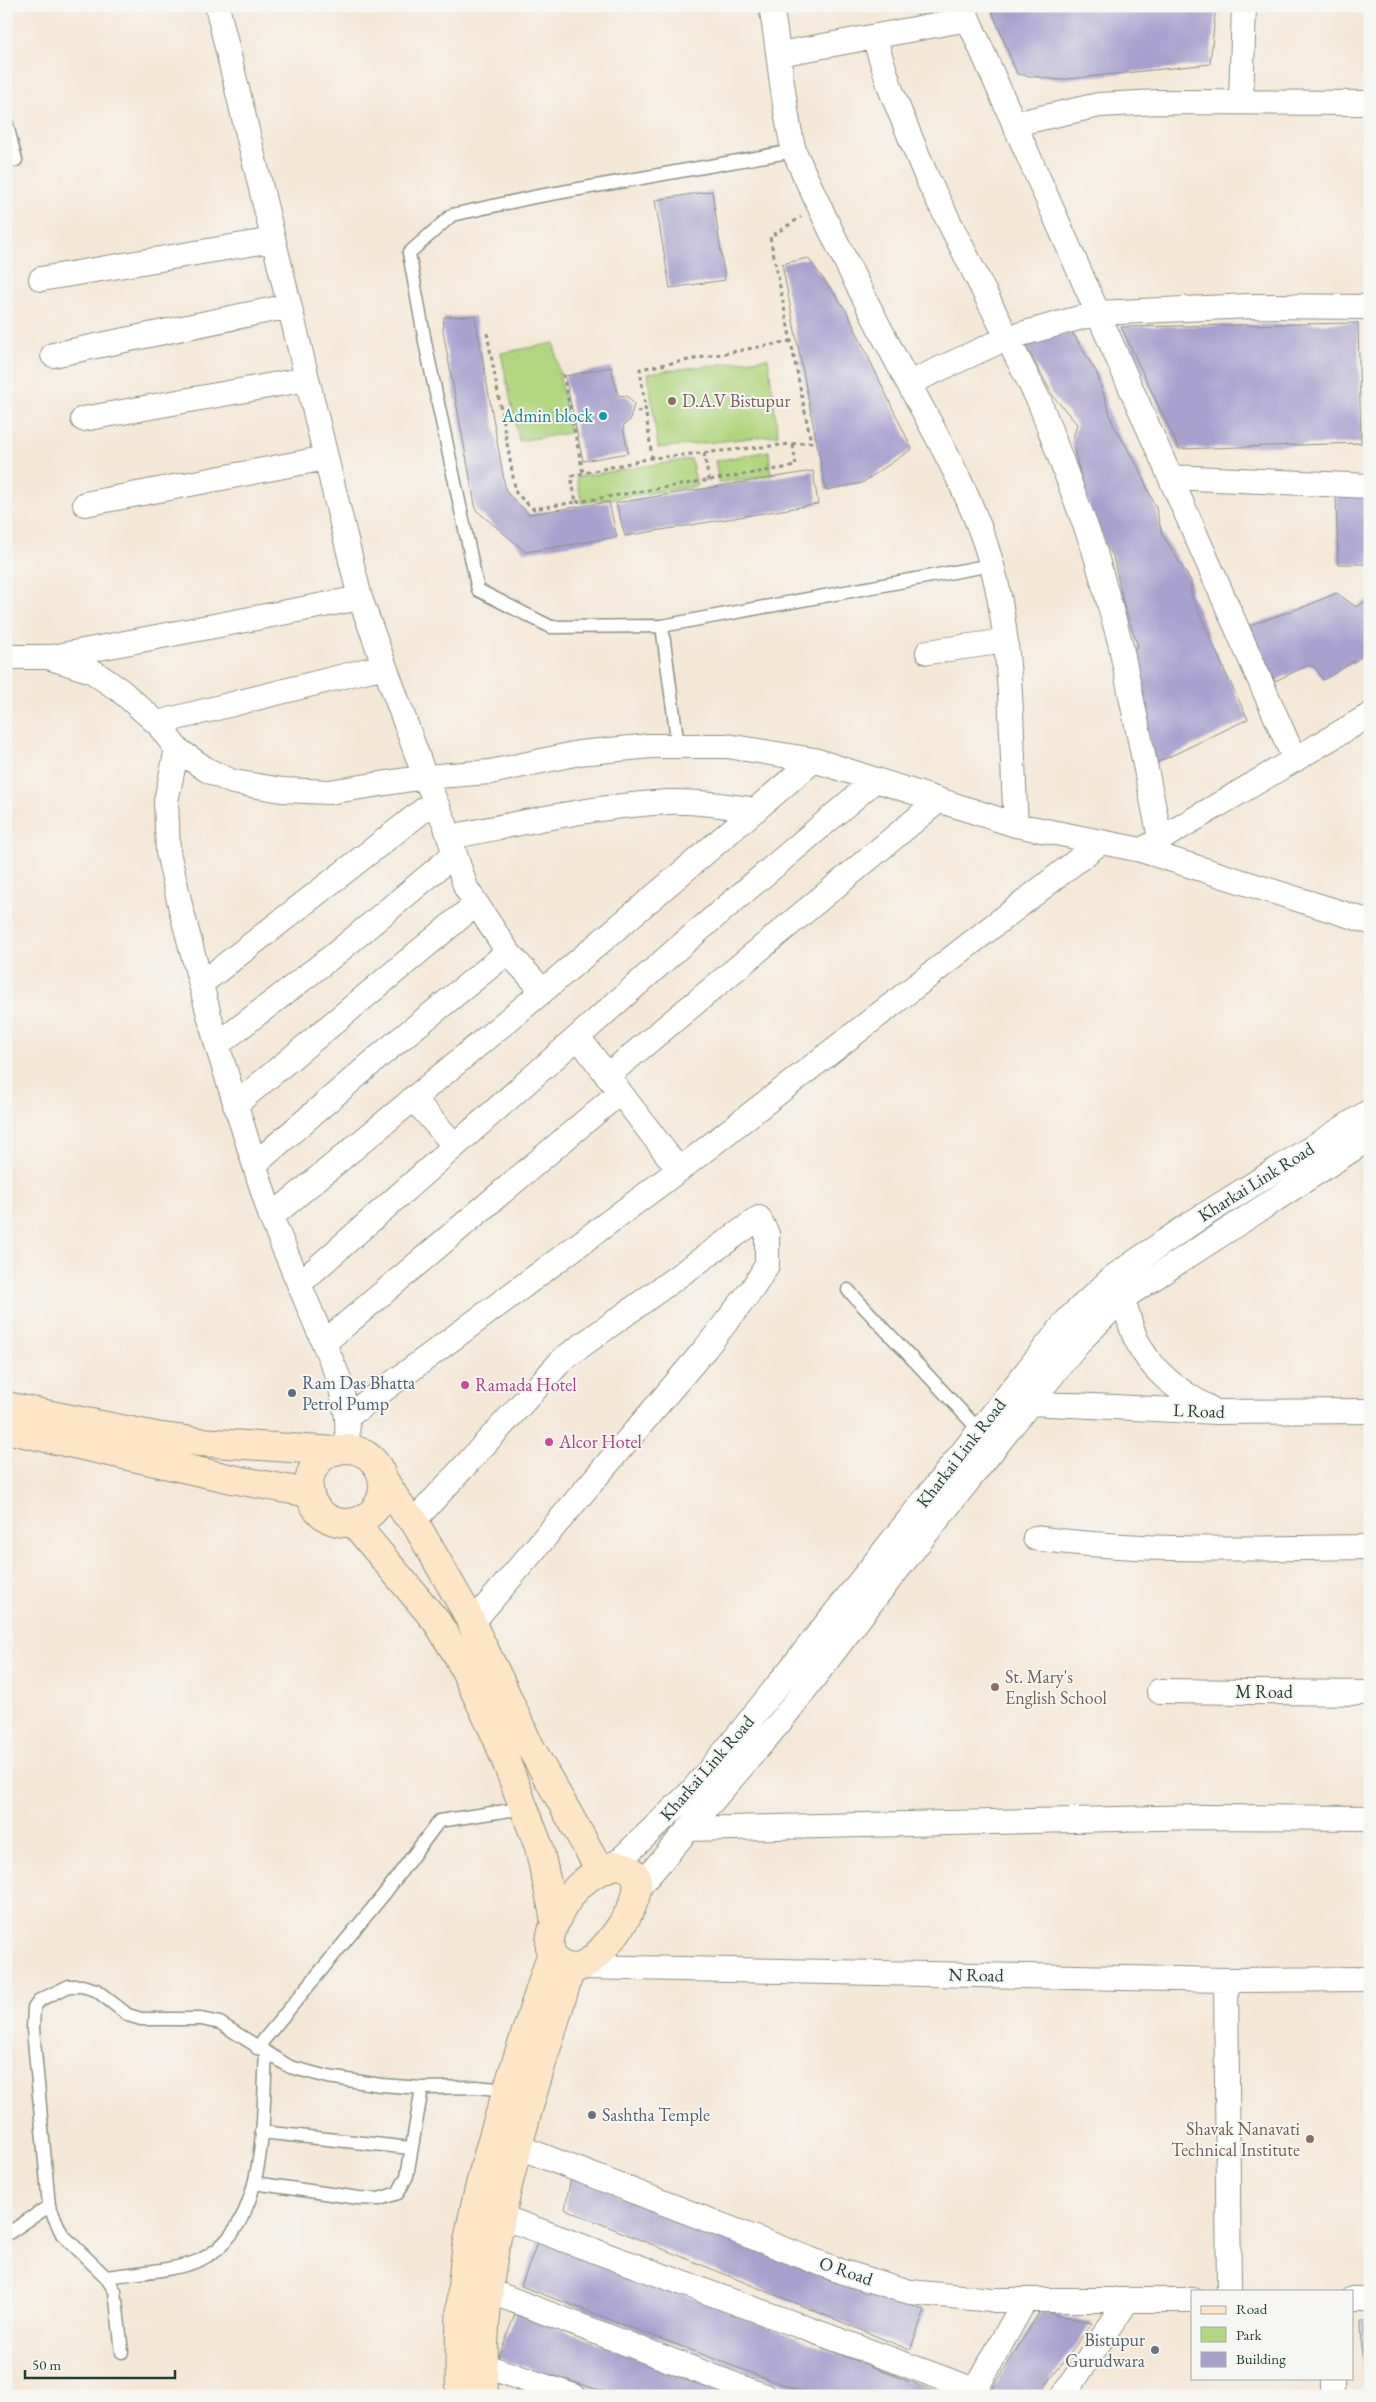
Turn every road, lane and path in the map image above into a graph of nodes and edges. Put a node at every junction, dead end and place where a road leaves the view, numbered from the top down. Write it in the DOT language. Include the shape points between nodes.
graph roads {
  1 [pos="217,6"];
  2 [pos="771,6"];
  3 [pos="1244,6"];
  4 [pos="966,12"];
  5 [pos="874,37"];
  6 [pos="780,54"];
  7 [pos="1241,102"];
  8 [pos="1370,103"];
  9 [pos="6,122"];
  10 [pos="1014,124"];
  11 [pos="794,151"];
  12 [pos="6,161"];
  13 [pos="818,206"];
  14 [pos="273,240"];
  15 [pos="41,279"];
  16 [pos="289,306"];
  17 [pos="1370,307"];
  18 [pos="1098,313"];
  19 [pos="487,332"];
  20 [pos="1007,338"];
  21 [pos="791,342"];
  22 [pos="53,355"];
  23 [pos="562,374"];
  24 [pos="307,379"];
  25 [pos="909,382"];
  26 [pos="645,411"];
  27 [pos="637,412"];
  28 [pos="83,419"];
  29 [pos="794,444"];
  30 [pos="704,453"];
  31 [pos="326,458"];
  32 [pos="652,458"];
  33 [pos="583,473"];
  34 [pos="1170,477"];
  35 [pos="709,481"];
  36 [pos="1370,486"];
  37 [pos="576,502"];
  38 [pos="85,504"];
  39 [pos="991,565"];
  40 [pos="360,598"];
  41 [pos="662,626"];
  42 [pos="1006,641"];
  43 [pos="928,652"];
  44 [pos="6,658"];
  45 [pos="48,658"];
  46 [pos="384,666"];
  47 [pos="1370,715"];
  48 [pos="157,723"];
  49 [pos="678,746"];
  50 [pos="177,749"];
  51 [pos="814,760"];
  52 [pos="1295,760"];
  53 [pos="425,777"];
  54 [pos="874,781"];
  55 [pos="435,800"];
  56 [pos="938,801"];
  57 [pos="756,810"];
  58 [pos="1016,825"];
  59 [pos="1100,842"];
  60 [pos="1151,844"];
  61 [pos="452,845"];
  62 [pos="476,904"];
  63 [pos="1370,922"];
  64 [pos="508,952"];
  65 [pos="202,983"];
  66 [pos="543,991"];
  67 [pos="578,1037"];
  68 [pos="217,1045"];
  69 [pos="614,1084"];
  70 [pos="413,1098"];
  71 [pos="236,1105"];
  72 [pos="1370,1111"];
  73 [pos="1370,1138"];
  74 [pos="455,1146"];
  75 [pos="255,1164"];
  76 [pos="679,1170"];
  77 [pos="271,1216"];
  78 [pos="299,1284"];
  79 [pos="848,1290"];
  80 [pos="1123,1298"];
  81 [pos="325,1342"];
  82 [pos="1029,1403"];
  83 [pos="6,1406"];
  84 [pos="1370,1411"];
  85 [pos="1217,1412"];
  86 [pos="347,1417"];
  87 [pos="6,1429"];
  88 [pos="979,1430"];
  89 [pos="342,1450"];
  90 [pos="382,1477"];
  91 [pos="309,1493"];
  92 [pos="414,1521"];
  93 [pos="354,1522"];
  94 [pos="1035,1538"];
  95 [pos="1370,1548"];
  96 [pos="472,1623"];
  97 [pos="1159,1692"];
  98 [pos="1370,1693"];
  99 [pos="524,1808"];
  100 [pos="1370,1818"];
  101 [pos="689,1829"];
  102 [pos="608,1868"];
  103 [pos="638,1888"];
  104 [pos="555,1920"];
  105 [pos="568,1963"];
  106 [pos="1370,1979"];
  107 [pos="1226,1980"];
  108 [pos="262,2051"];
  109 [pos="422,2088"];
  110 [pos="508,2090"];
  111 [pos="261,2132"];
  112 [pos="519,2147"];
  113 [pos="411,2148"];
  114 [pos="254,2183"];
  115 [pos="49,2206"];
  116 [pos="502,2217"];
  117 [pos="6,2235"];
  118 [pos="106,2277"];
  119 [pos="1229,2290"];
  120 [pos="489,2291"];
  121 [pos="1370,2299"];
  122 [pos="1025,2300"];
  123 [pos="1191,2300"];
  124 [pos="1354,2300"];
  125 [pos="1127,2301"];
  126 [pos="122,2352"];
  127 [pos="484,2366"];
  128 [pos="1332,2380"];
  129 [pos="974,2393"];
  130 [pos="460,2396"];
  131 [pos="484,2396"];
  132 [pos="574,2396"];
  133 [pos="764,2396"];
  134 [pos="1063,2396"];
  135 [pos="1332,2396"];
  1 -- 14 [label="street"];
  2 -- 6 [label="street"];
  3 -- 7 [label="street"];
  4 -- 5 [label="street"];
  4 -- 10 [label="street"];
  5 -- 6 [label="street"];
  5 -- 20 [label="street" via="892,93 927,178"];
  6 -- 11 [label="street"];
  7 -- 8 [label="street"];
  7 -- 10 [label="street" via="1099,105"];
  9 -- 12 [label="lane" via="16,160"];
  10 -- 18 [label="street"];
  11 -- 13 [label="street"];
  11 -- 41 [label="lane" via="534,197 452,215 409,253 478,590 552,627"];
  13 -- 21 [label="path" via="770,237"];
  13 -- 25 [label="street"];
  14 -- 15 [label="street"];
  14 -- 16 [label="street"];
  16 -- 22 [label="street"];
  16 -- 24 [label="street"];
  17 -- 18 [label="street" via="1250,306"];
  18 -- 20 [label="street"];
  18 -- 34 [label="street"];
  19 -- 37 [label="path" via="516,493 533,509"];
  20 -- 25 [label="street"];
  20 -- 60 [label="street" via="1040,403 1094,550 1120,642"];
  21 -- 26 [label="path" via="640,369"];
  21 -- 29 [label="path" via="811,442"];
  23 -- 33 [label="path"];
  24 -- 28 [label="street"];
  24 -- 31 [label="street"];
  25 -- 39 [label="street" via="950,459"];
  26 -- 27 [label="path"];
  26 -- 32 [label="path"];
  29 -- 30 [label="path"];
  29 -- 35 [label="path" via="796,466"];
  30 -- 32 [label="path"];
  30 -- 35 [label="path"];
  31 -- 38 [label="street"];
  31 -- 40 [label="street"];
  32 -- 33 [label="path"];
  33 -- 37 [label="path" via="571,476"];
  34 -- 36 [label="street"];
  34 -- 52 [label="street"];
  35 -- 37 [label="path"];
  39 -- 41 [label="lane"];
  39 -- 42 [label="street"];
  40 -- 45 [label="street"];
  40 -- 46 [label="street"];
  41 -- 49 [label="lane"];
  42 -- 43 [label="street"];
  42 -- 58 [label="street"];
  44 -- 45 [label="street"];
  45 -- 48 [label="street" via="92,671"];
  46 -- 48 [label="street"];
  46 -- 53 [label="street"];
  47 -- 52 [label="street"];
  48 -- 50 [label="street"];
  49 -- 51 [label="street" via="727,746"];
  49 -- 53 [label="street" via="579,752 490,772"];
  50 -- 53 [label="street" via="207,770 233,782 282,790 328,792"];
  50 -- 65 [label="street" via="166,801 168,852"];
  51 -- 54 [label="street"];
  51 -- 57 [label="street"];
  52 -- 60 [label="street"];
  53 -- 55 [label="street"];
  54 -- 56 [label="street"];
  54 -- 67 [label="street"];
  55 -- 61 [label="street"];
  55 -- 65 [label="street"];
  56 -- 58 [label="street"];
  56 -- 69 [label="street"];
  57 -- 61 [label="street" via="670,802 642,805 555,817"];
  57 -- 66 [label="street"];
  58 -- 59 [label="street"];
  59 -- 60 [label="street"];
  59 -- 76 [label="street"];
  60 -- 63 [label="street"];
  61 -- 62 [label="street" via="466,888"];
  61 -- 68 [label="street" via="334,955"];
  62 -- 64 [label="street"];
  62 -- 71 [label="street"];
  64 -- 66 [label="street"];
  64 -- 75 [label="street" via="382,1054"];
  65 -- 68 [label="street"];
  66 -- 70 [label="street"];
  67 -- 69 [label="street"];
  67 -- 74 [label="street"];
  68 -- 71 [label="street"];
  69 -- 76 [label="street"];
  69 -- 81 [label="street"];
  70 -- 74 [label="street"];
  70 -- 77 [label="street"];
  71 -- 75 [label="street"];
  72 -- 88 [label="street, Kharkai Link Road" via="1193,1222 1113,1277 1068,1319"];
  73 -- 80 [label="street"];
  74 -- 78 [label="street"];
  75 -- 77 [label="street"];
  76 -- 86 [label="street"];
  77 -- 78 [label="street"];
  78 -- 81 [label="street"];
  79 -- 88 [label="lane"];
  80 -- 82 [label="street" via="1078,1343"];
  80 -- 85 [label="street" via="1136,1339 1156,1368 1179,1391"];
  81 -- 86 [label="street" via="339,1380"];
  82 -- 85 [label="street, L Road"];
  82 -- 101 [label="street" via="780,1722"];
  83 -- 89 [label="main road" via="160,1437"];
  84 -- 85 [label="street, L Road"];
  86 -- 89 [label="street"];
  87 -- 91 [label="main road"];
  88 -- 102 [label="street, Kharkai Link Road" via="704,1777"];
  89 -- 90 [label="main road" via="363,1454 375,1463"];
  89 -- 91 [label="main road" via="323,1457 314,1467"];
  90 -- 92 [label="main road" via="405,1513"];
  90 -- 93 [label="main road" via="382,1496 371,1513"];
  91 -- 93 [label="main road" via="315,1507 325,1517 339,1523"];
  92 -- 96 [label="main road"];
  92 -- 96 [label="street" via="562,1359 759,1218 767,1234 767,1264 753,1288"];
  93 -- 99 [label="main road" via="437,1622 458,1656 497,1738"];
  94 -- 95 [label="street" via="1167,1548"];
  96 -- 102 [label="main road" via="528,1743"];
  97 -- 98 [label="street, M Road"];
  99 -- 104 [label="main road" via="539,1848"];
  99 -- 108 [label="lane" via="439,1821"];
  100 -- 101 [label="street" via="1192,1818"];
  101 -- 103 [label="street"];
  102 -- 103 [label="main road" via="626,1866 633,1870"];
  102 -- 104 [label="main road" via="581,1884 566,1900"];
  103 -- 105 [label="main road" via="631,1908 616,1932 596,1955"];
  104 -- 105 [label="main road" via="550,1938"];
  105 -- 107 [label="street, N Road"];
  105 -- 110 [label="main road"];
  105 -- 112 [label="main road"];
  106 -- 107 [label="street, N Road"];
  107 -- 119 [label="street"];
  108 -- 109 [label="lane" via="290,2067 328,2077"];
  108 -- 111 [label="lane"];
  108 -- 115 [label="lane" via="220,2023 201,2019 141,2019 128,2015 96,1990 82,1986 69,1986 40,2000 34,2008 33,2029"];
  109 -- 110 [label="lane"];
  109 -- 113 [label="lane"];
  110 -- 130 [label="main road" via="482,2176 464,2267"];
  111 -- 113 [label="lane"];
  111 -- 114 [label="lane"];
  112 -- 116 [label="main road"];
  112 -- 122 [label="street, O Road" via="843,2272 910,2292"];
  113 -- 114 [label="lane" via="407,2176 398,2193 380,2199"];
  114 -- 118 [label="lane" via="245,2211 226,2242 199,2260"];
  115 -- 117 [label="lane"];
  115 -- 118 [label="lane" via="62,2234"];
  116 -- 120 [label="main road"];
  116 -- 129 [label="street"];
  118 -- 126 [label="lane" via="115,2291"];
  120 -- 127 [label="main road"];
  120 -- 133 [label="street"];
  121 -- 124 [label="street"];
  122 -- 125 [label="street, O Road"];
  122 -- 129 [label="street"];
  123 -- 125 [label="street, O Road"];
  125 -- 134 [label="street"];
  127 -- 131 [label="main road"];
  127 -- 132 [label="street"];
  128 -- 135 [label="street"];
}
